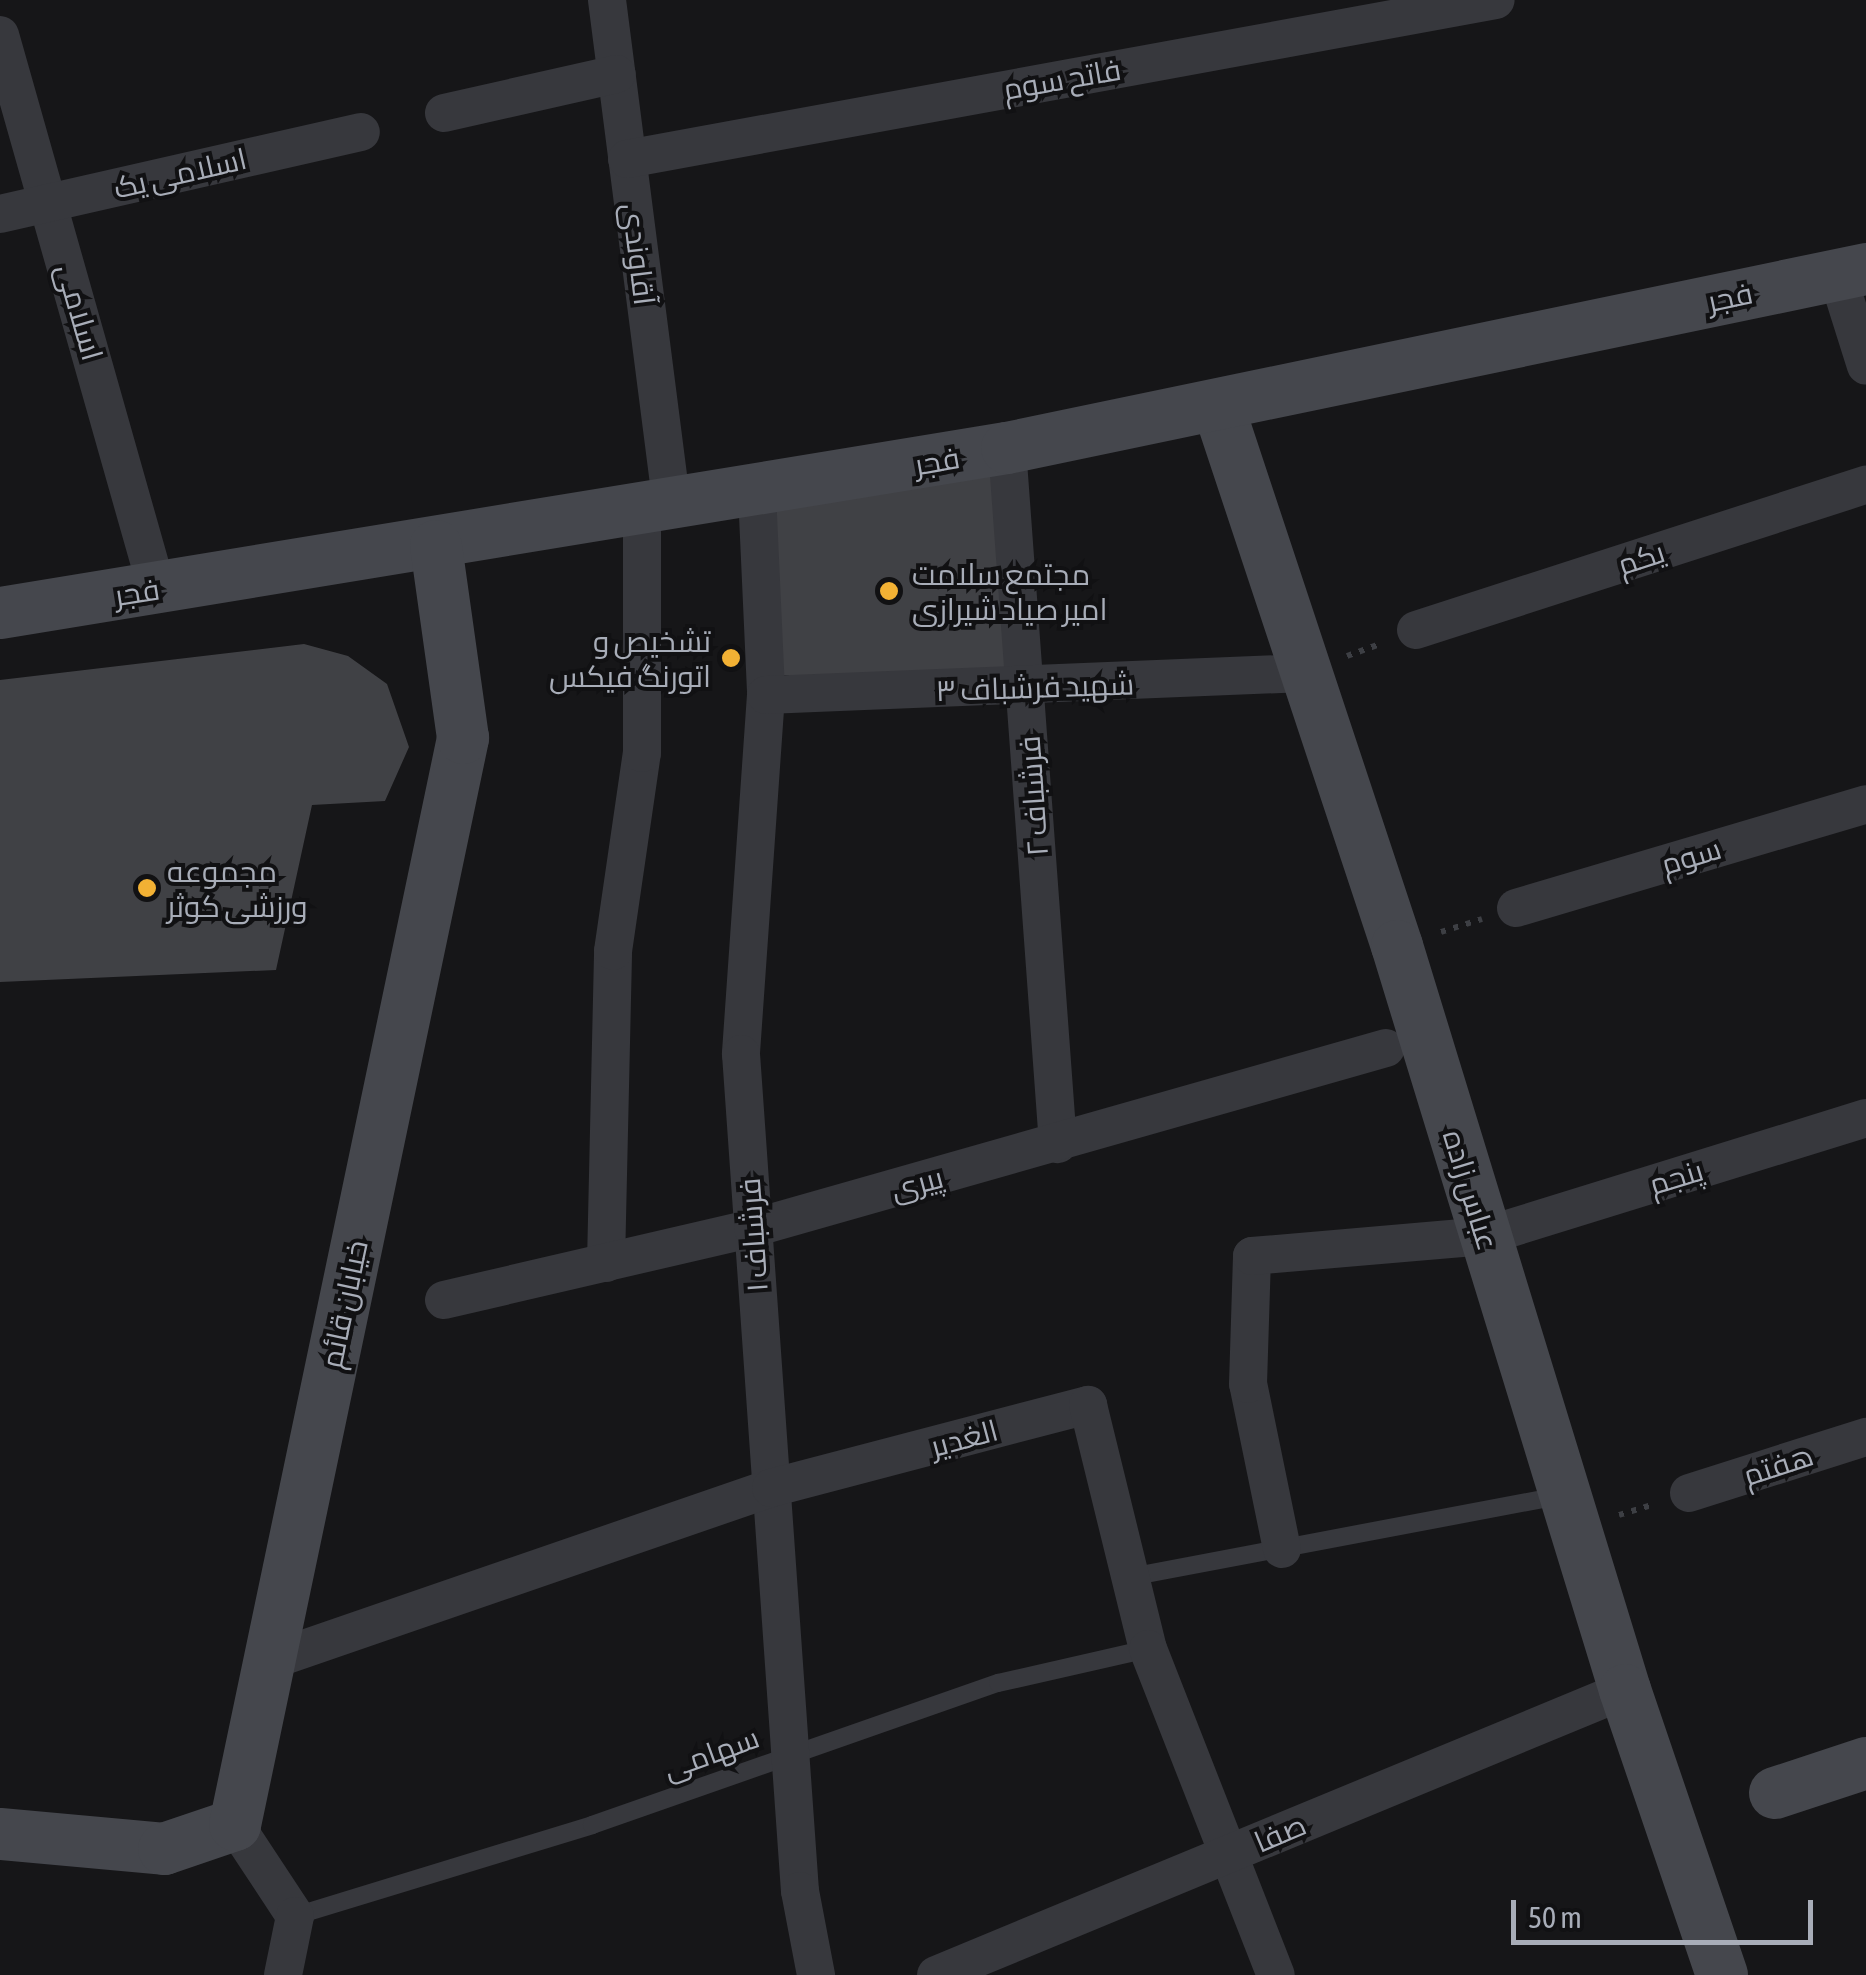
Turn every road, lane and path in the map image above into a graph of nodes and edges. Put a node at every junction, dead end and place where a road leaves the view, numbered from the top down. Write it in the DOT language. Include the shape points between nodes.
graph roads {
  1 [pos="608,0"];
  2 [pos="1496,0"];
  3 [pos="0,35"];
  4 [pos="617,74"];
  5 [pos="444,113"];
  6 [pos="361,132"];
  7 [pos="628,159"];
  8 [pos="49,203"];
  9 [pos="0,214"];
  10 [pos="1851,272"];
  11 [pos="1866,366"];
  12 [pos="1218,406"];
  13 [pos="1008,448"];
  14 [pos="1866,486"];
  15 [pos="757,493"];
  16 [pos="657,510"];
  17 [pos="436,546"];
  18 [pos="157,589"];
  19 [pos="0,614"];
  20 [pos="1416,630"];
  21 [pos="1304,673"];
  22 [pos="1025,689"];
  23 [pos="766,695"];
  24 [pos="1866,804"];
  25 [pos="1516,908"];
  26 [pos="1397,946"];
  27 [pos="1386,1048"];
  28 [pos="1866,1118"];
  29 [pos="1058,1144"];
  30 [pos="752,1228"];
  31 [pos="1485,1236"];
  32 [pos="606,1263"];
  33 [pos="444,1300"];
  34 [pos="1866,1436"];
  35 [pos="772,1488"];
  36 [pos="1690,1493"];
  37 [pos="1570,1512"];
  38 [pos="1282,1549"];
  39 [pos="1130,1578"];
  40 [pos="1148,1649"];
  41 [pos="270,1661"];
  42 [pos="1625,1690"];
  43 [pos="793,1753"];
  44 [pos="1866,1763"];
  45 [pos="1775,1792"];
  46 [pos="235,1825"];
  47 [pos="0,1834"];
  48 [pos="1226,1856"];
  49 [pos="295,1916"];
  50 [pos="283,1975"];
  51 [pos="816,1975"];
  52 [pos="936,1975"];
  53 [pos="1276,1975"];
  54 [pos="1722,1975"];
  1 -- 4 [label="street, آقاوندی"];
  2 -- 7 [label="street, فاتح سوم"];
  3 -- 8 [label="street, اسلامی"];
  4 -- 5 [label="street"];
  4 -- 7 [label="street, آقاوندی"];
  6 -- 8 [label="street, اسلامی یک"];
  7 -- 16 [label="street, آقاوندی"];
  8 -- 9 [label="street, اسلامی یک"];
  8 -- 18 [label="street, اسلامی"];
  10 -- 11 [label="street"];
  10 -- 12 [label="main road, فجر"];
  12 -- 13 [label="main road, فجر"];
  12 -- 21 [label="main road, عباس زاده"];
  13 -- 15 [label="main road, فجر"];
  13 -- 22 [label="street, فرشباف ۲"];
  14 -- 20 [label="street, یکم"];
  15 -- 16 [label="main road, فجر"];
  15 -- 23 [label="street, فرشباف ۱"];
  16 -- 17 [label="main road, فجر"];
  16 -- 32 [label="street, آقاوندی" via="642,753 613,951"];
  17 -- 18 [label="main road, فجر"];
  17 -- 41 [label="main road, خیابان قائم" via="463,738"];
  18 -- 19 [label="main road, فجر"];
  20 -- 21 [label="path"];
  21 -- 22 [label="street, شهید فرشباف ۳"];
  21 -- 26 [label="main road, عباس زاده"];
  22 -- 23 [label="street, شهید فرشباف ۳"];
  22 -- 29 [label="street, فرشباف ۲"];
  23 -- 30 [label="street, فرشباف ۱" via="741,1054"];
  24 -- 25 [label="street, سوم"];
  25 -- 26 [label="path"];
  26 -- 31 [label="main road, عباس زاده"];
  27 -- 29 [label="street, پیری"];
  28 -- 31 [label="street, پنجم"];
  29 -- 30 [label="street, پیری"];
  30 -- 32 [label="street, پیری"];
  30 -- 35 [label="street, فرشباف ۱"];
  31 -- 37 [label="main road, عباس زاده"];
  31 -- 38 [label="street, پنجم" via="1252,1256 1248,1384"];
  32 -- 33 [label="street, پیری"];
  34 -- 36 [label="street, هفتم"];
  35 -- 39 [label="street, الغدیر" via="1088,1405"];
  35 -- 41 [label="street, الغدیر"];
  35 -- 43 [label="street, فرشباف ۱"];
  36 -- 37 [label="path"];
  37 -- 38 [label="lane"];
  37 -- 42 [label="main road, عباس زاده"];
  38 -- 39 [label="lane"];
  39 -- 40 [label="street, الغدیر"];
  40 -- 43 [label="lane, سهامی" via="998,1683"];
  40 -- 48 [label="street, الغدیر"];
  41 -- 46 [label="main road, خیابان قائم"];
  42 -- 48 [label="street, صفا"];
  42 -- 54 [label="main road, عباس زاده"];
  43 -- 49 [label="lane, سهامی" via="592,1825"];
  43 -- 51 [label="street, فرشباف ۱" via="800,1891"];
  44 -- 45 [label="main road"];
  46 -- 47 [label="main road" via="164,1849"];
  46 -- 49 [label="street"];
  48 -- 52 [label="street, صفا"];
  48 -- 53 [label="street, الغدیر"];
  49 -- 50 [label="street"];
}
